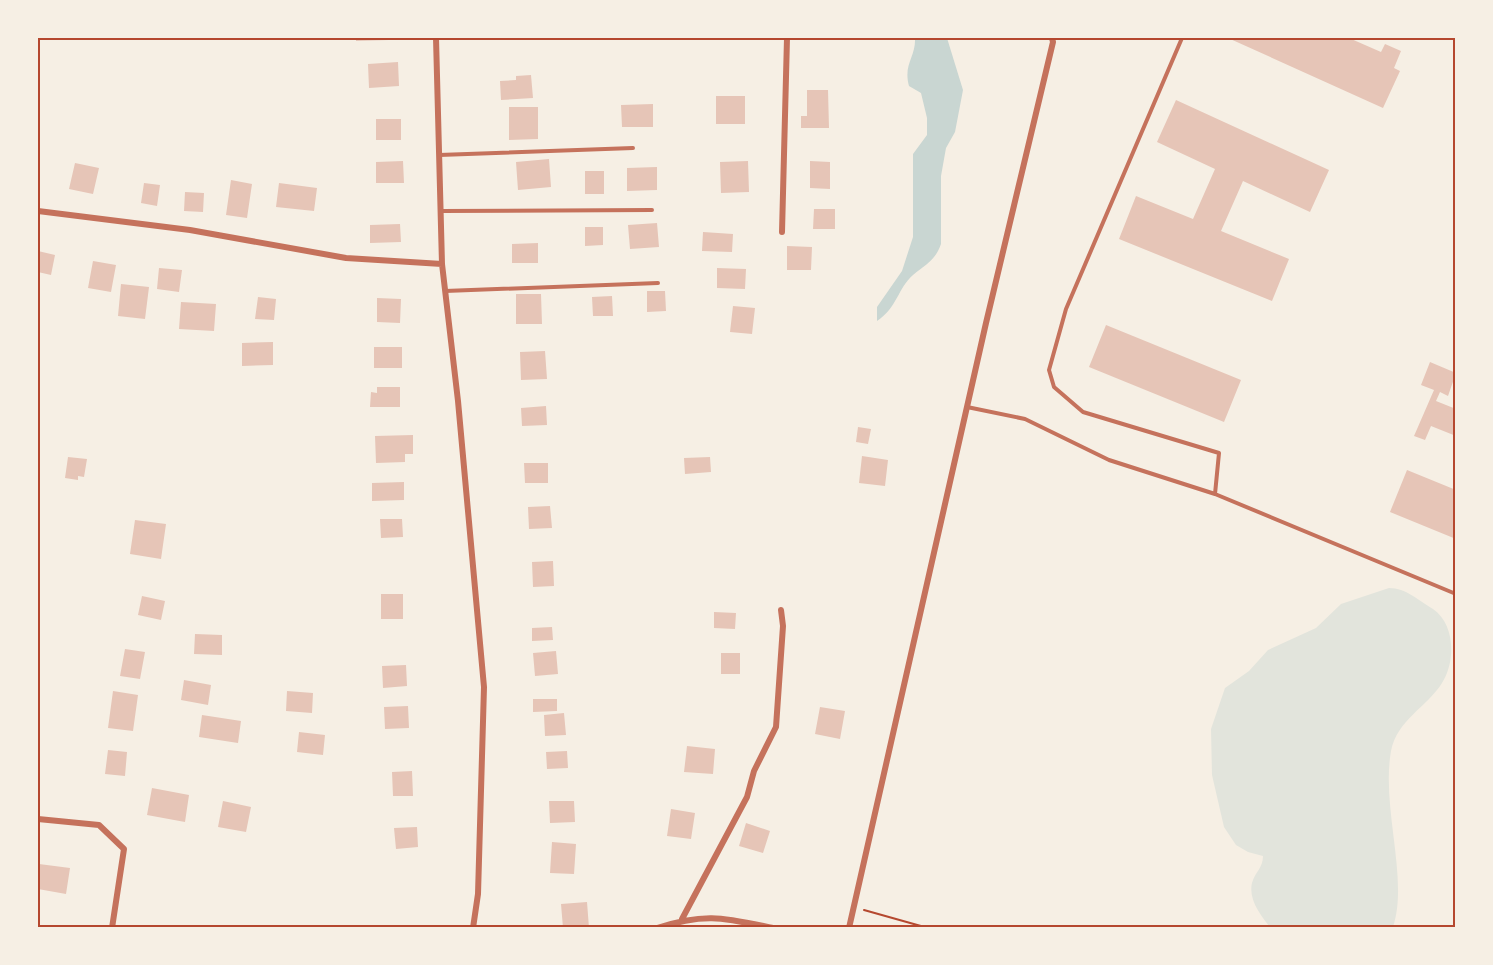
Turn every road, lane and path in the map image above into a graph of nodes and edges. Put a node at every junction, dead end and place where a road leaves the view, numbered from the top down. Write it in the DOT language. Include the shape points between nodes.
graph roads {
  1 [pos="436,38"];
  2 [pos="787,38"];
  3 [pos="1052,38"];
  4 [pos="1182,38"];
  5 [pos="633,148"];
  6 [pos="439,155"];
  7 [pos="652,210"];
  8 [pos="38,211"];
  9 [pos="441,211"];
  10 [pos="782,232"];
  11 [pos="442,264"];
  12 [pos="658,283"];
  13 [pos="445,291"];
  14 [pos="967,407"];
  15 [pos="1215,494"];
  16 [pos="1455,594"];
  17 [pos="781,610"];
  18 [pos="38,819"];
  19 [pos="854,908"];
  20 [pos="682,920"];
  21 [pos="112,927"];
  22 [pos="473,927"];
  23 [pos="657,927"];
  24 [pos="773,927"];
  25 [pos="849,927"];
  26 [pos="928,927"];
  1 -- 6 [label="street"];
  2 -- 10 [label="street"];
  3 -- 14 [label="street"];
  4 -- 15 [label="lane" via="1066,309 1049,370 1054,387 1083,412 1219,453"];
  5 -- 6 [label="lane"];
  6 -- 9 [label="street"];
  7 -- 9 [label="lane"];
  8 -- 11 [label="street" via="190,230 346,258"];
  9 -- 11 [label="street"];
  11 -- 13 [label="street"];
  12 -- 13 [label="lane"];
  13 -- 22 [label="street" via="484,687 478,894"];
  14 -- 15 [label="lane" via="1025,419 1109,460"];
  14 -- 19 [label="street"];
  15 -- 16 [label="lane"];
  17 -- 20 [label="street" via="776,727 754,771 747,797"];
  18 -- 21 [label="street" via="99,825 124,849"];
  19 -- 25 [label="street"];
  19 -- 26 [label="path"];
  20 -- 23 [label="street"];
  20 -- 24 [label="street" via="717,916"];
}
